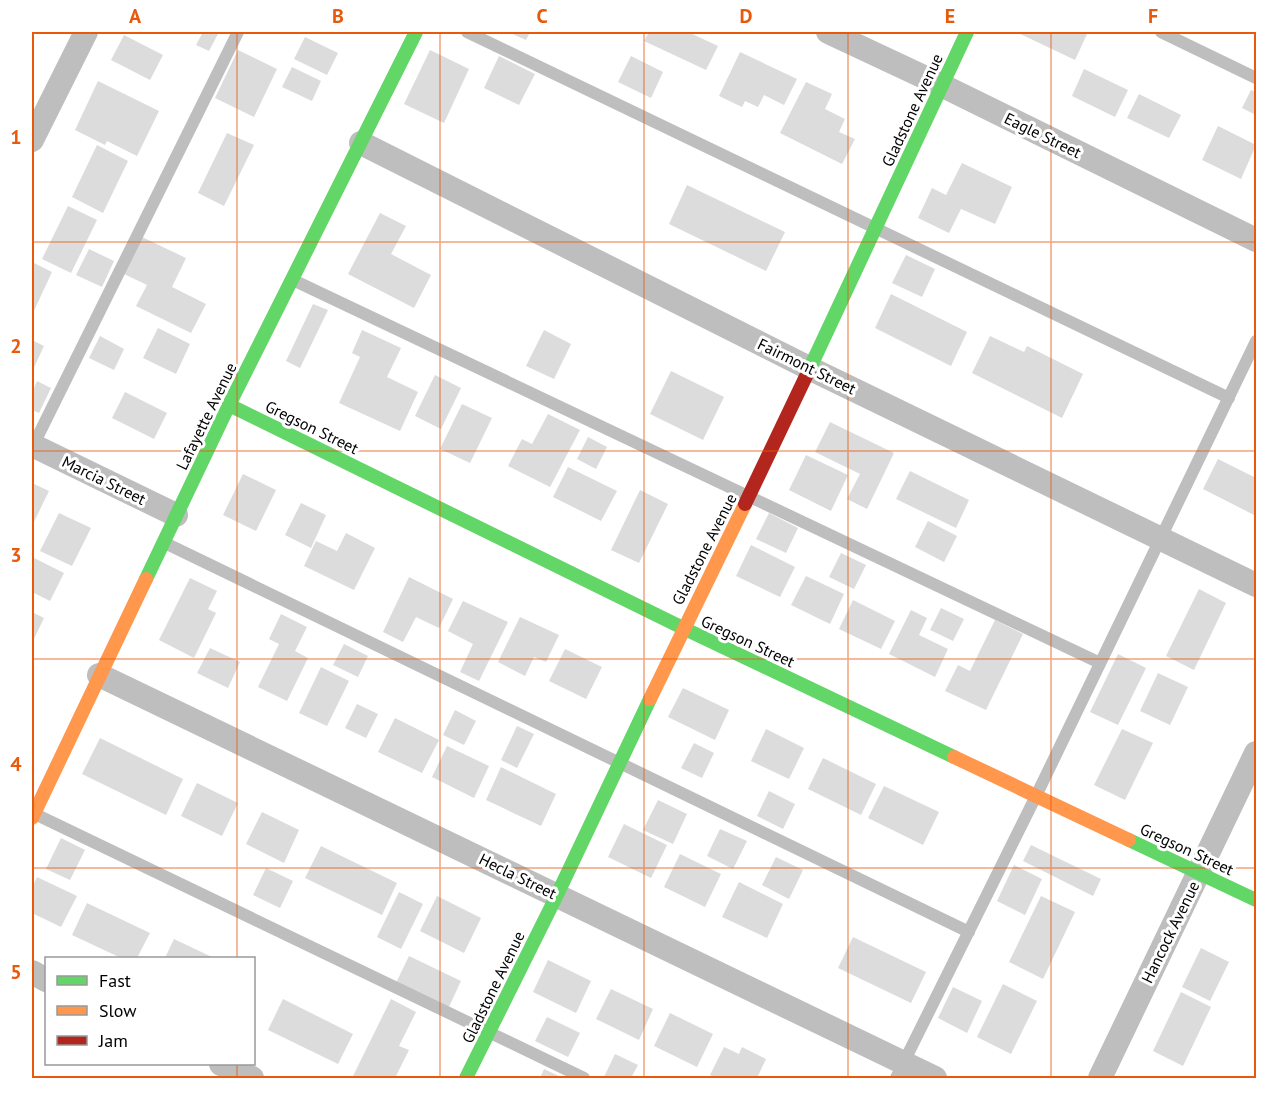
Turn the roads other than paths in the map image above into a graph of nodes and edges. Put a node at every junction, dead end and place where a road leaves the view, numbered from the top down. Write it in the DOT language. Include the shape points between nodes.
graph roads {
  1 [pos="86,32"];
  2 [pos="238,32"];
  3 [pos="416,32"];
  4 [pos="467,32"];
  5 [pos="828,32"];
  6 [pos="967,32"];
  7 [pos="1161,32"];
  8 [pos="1257,78"];
  9 [pos="941,85"];
  10 [pos="32,140"];
  11 [pos="361,143"];
  12 [pos="877,227"];
  13 [pos="1257,240"];
  14 [pos="292,279"];
  15 [pos="1257,341"];
  16 [pos="810,368"];
  17 [pos="1229,398"];
  18 [pos="229,405"];
  19 [pos="32,446"];
  20 [pos="749,496"];
  21 [pos="176,515"];
  22 [pos="1161,538"];
  23 [pos="164,542"];
  24 [pos="1257,585"];
  25 [pos="683,628"];
  26 [pos="1100,663"];
  27 [pos="99,675"];
  28 [pos="1257,753"];
  29 [pos="620,762"];
  30 [pos="1036,796"];
  31 [pos="33,816"];
  32 [pos="1199,873"];
  33 [pos="557,895"];
  34 [pos="1257,900"];
  35 [pos="969,932"];
  36 [pos="488,1034"];
  37 [pos="223,1065"];
  38 [pos="900,1071"];
  39 [pos="252,1078"];
  40 [pos="466,1078"];
  41 [pos="584,1078"];
  42 [pos="935,1078"];
  43 [pos="1100,1078"];
  1 -- 10 [label="street"];
  2 -- 19 [label="lane"];
  3 -- 11 [label="street, Lafayette Avenue"];
  4 -- 12 [label="lane"];
  5 -- 9 [label="street, Eagle Street"];
  6 -- 9 [label="street, Gladstone Avenue"];
  7 -- 8 [label="lane"];
  9 -- 12 [label="street, Gladstone Avenue"];
  9 -- 13 [label="street, Eagle Street"];
  11 -- 14 [label="street, Lafayette Avenue"];
  11 -- 16 [label="street, Fairmont Street"];
  12 -- 16 [label="street, Gladstone Avenue"];
  12 -- 17 [label="lane"];
  14 -- 18 [label="street, Lafayette Avenue"];
  14 -- 20 [label="lane"];
  15 -- 17 [label="lane"];
  16 -- 20 [label="street, Gladstone Avenue"];
  16 -- 22 [label="street, Fairmont Street"];
  17 -- 22 [label="lane"];
  18 -- 21 [label="street, Lafayette Avenue"];
  18 -- 25 [label="street, Gregson Street"];
  19 -- 21 [label="street, Marcia Street"];
  20 -- 25 [label="street, Gladstone Avenue"];
  20 -- 26 [label="lane"];
  21 -- 23 [label="street, Lafayette Avenue"];
  22 -- 24 [label="street, Fairmont Street"];
  22 -- 26 [label="lane"];
  23 -- 27 [label="street, Lafayette Avenue"];
  23 -- 29 [label="lane"];
  25 -- 29 [label="street, Gladstone Avenue"];
  25 -- 30 [label="street, Gregson Street"];
  26 -- 30 [label="lane"];
  27 -- 31 [label="street, Lafayette Avenue"];
  27 -- 33 [label="street, Hecla Street"];
  28 -- 32 [label="street, Hancock Avenue"];
  29 -- 33 [label="street, Gladstone Avenue"];
  29 -- 35 [label="lane"];
  30 -- 32 [label="street, Gregson Street"];
  30 -- 35 [label="lane"];
  31 -- 36 [label="lane"];
  32 -- 34 [label="street, Gregson Street"];
  32 -- 43 [label="street, Hancock Avenue"];
  33 -- 36 [label="street, Gladstone Avenue"];
  33 -- 38 [label="street, Hecla Street"];
  35 -- 38 [label="lane"];
  36 -- 40 [label="street, Gladstone Avenue"];
  36 -- 41 [label="lane"];
  37 -- 39 [label="street"];
  38 -- 42 [label="street, Hecla Street"];
}
